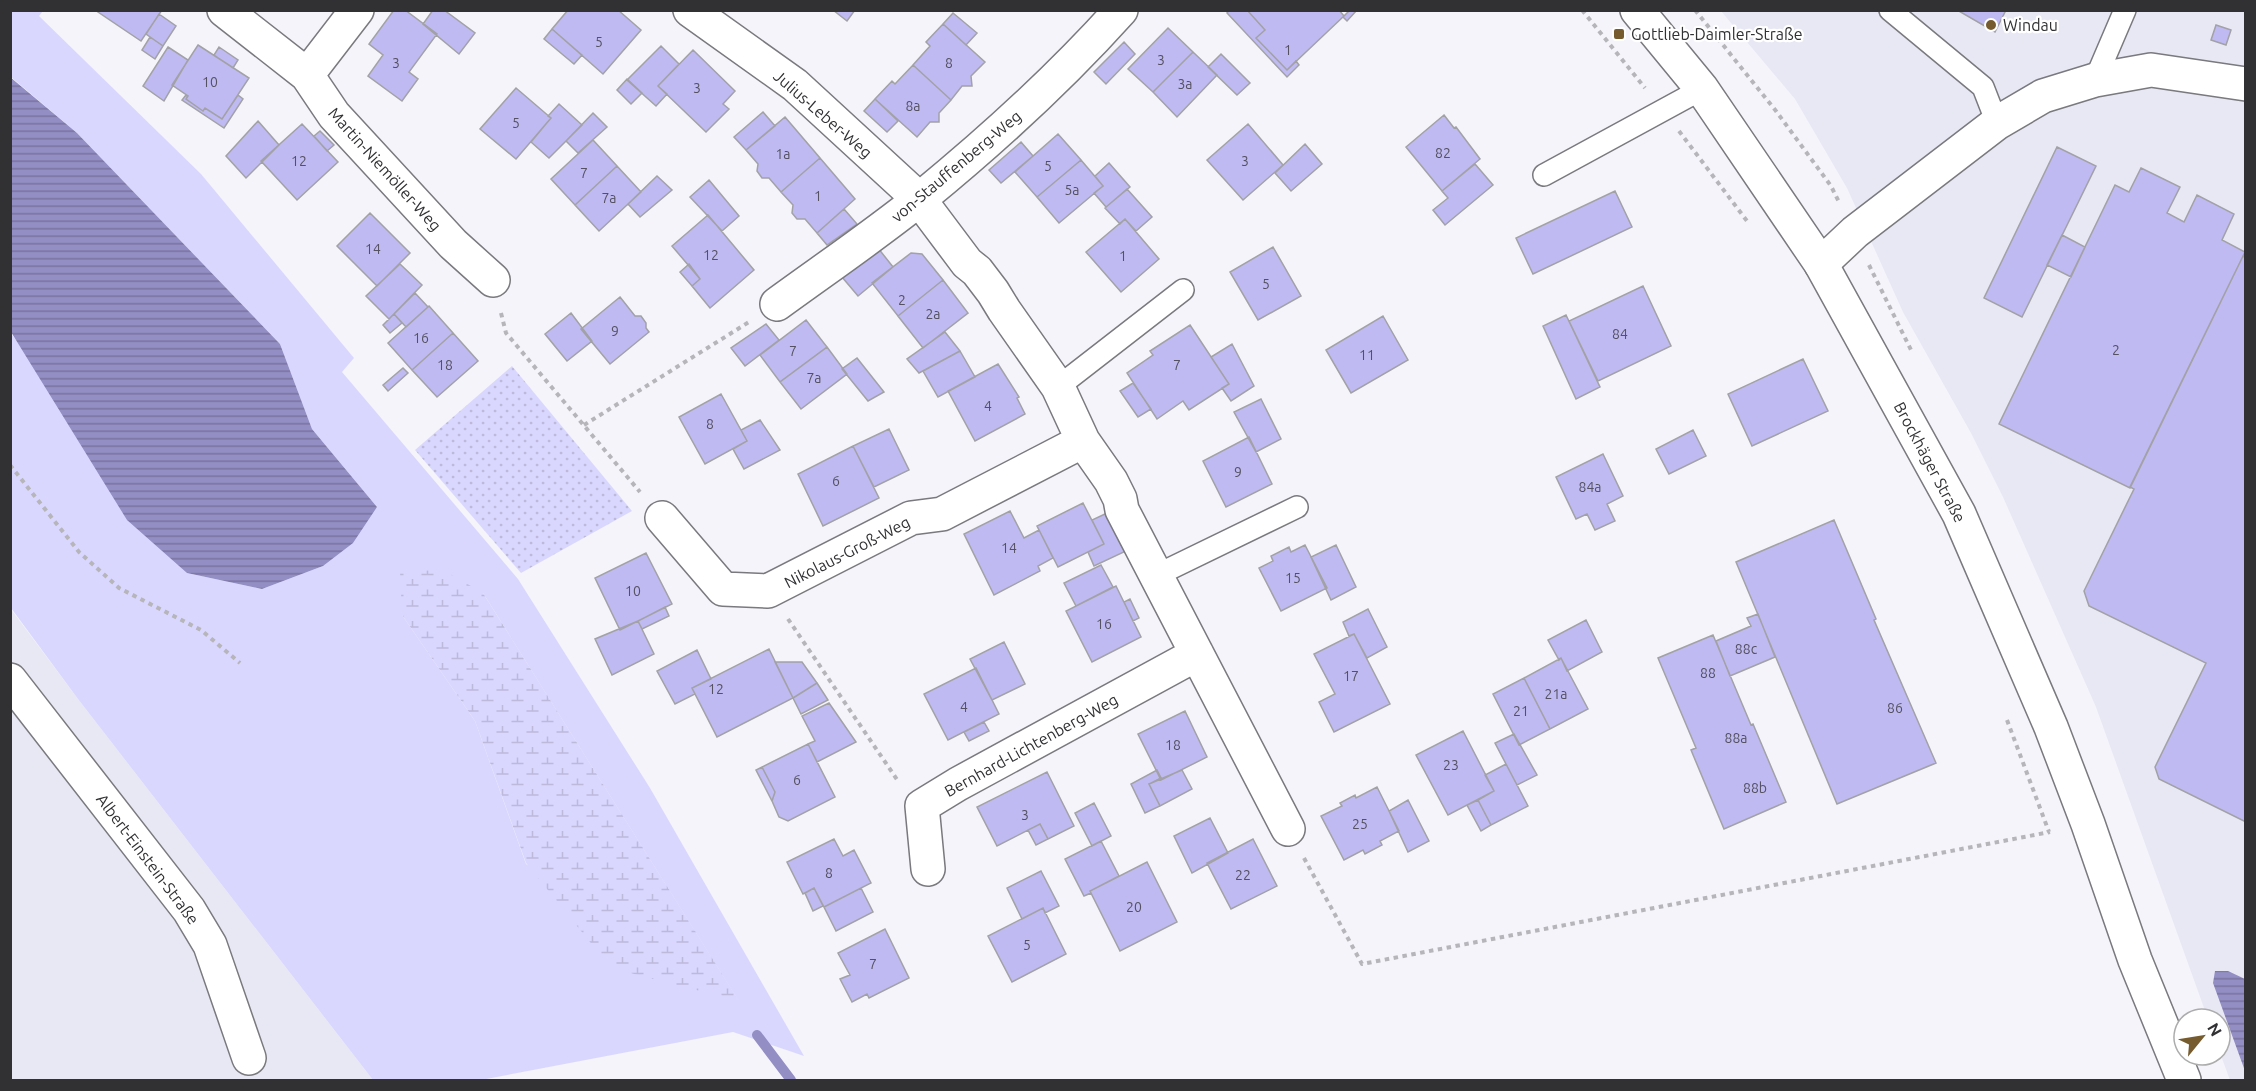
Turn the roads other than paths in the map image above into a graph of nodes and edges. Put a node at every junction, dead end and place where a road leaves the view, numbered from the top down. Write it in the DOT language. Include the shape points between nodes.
graph roads {
  1 [pos="224,10"];
  2 [pos="357,10"];
  3 [pos="1120,10"];
  4 [pos="1637,10"];
  5 [pos="1890,10"];
  6 [pos="2125,10"];
  7 [pos="693,11"];
  8 [pos="307,75"];
  9 [pos="2095,80"];
  10 [pos="2246,84"];
  11 [pos="1702,89"];
  12 [pos="1997,123"];
  13 [pos="1544,175"];
  14 [pos="919,199"];
  15 [pos="1821,264"];
  16 [pos="493,280"];
  17 [pos="1183,291"];
  18 [pos="777,304"];
  19 [pos="1058,387"];
  20 [pos="1083,441"];
  21 [pos="1297,507"];
  22 [pos="662,518"];
  23 [pos="1157,574"];
  24 [pos="1197,654"];
  25 [pos="10,680"];
  26 [pos="1288,829"];
  27 [pos="928,869"];
  28 [pos="2135,960"];
  29 [pos="249,1058"];
  30 [pos="2158,1080"];
  31 [pos="2184,1080"];
  1 -- 8 [label="street, Martin-Niemöller-Weg"];
  2 -- 8 [label="street"];
  3 -- 14 [label="street, von-Stauffenberg-Weg" via="1015,118"];
  4 -- 11 [label="street, Brockhäger Straße"];
  5 -- 12 [label="lane" via="1983,87"];
  6 -- 9 [label="lane"];
  7 -- 14 [label="street, Julius-Leber-Weg" via="795,86"];
  8 -- 16 [label="street, Martin-Niemöller-Weg" via="334,115 453,244"];
  9 -- 10 [label="street" via="2151,70"];
  9 -- 12 [label="street" via="2043,96"];
  11 -- 13 [label="lane"];
  11 -- 15 [label="street, Brockhäger Straße"];
  12 -- 15 [label="street" via="1855,232"];
  14 -- 18 [label="street, von-Stauffenberg-Weg"];
  14 -- 19 [label="street" via="993,292"];
  15 -- 28 [label="street, Brockhäger Straße" via="1959,514 2051,727"];
  17 -- 19 [label="lane"];
  19 -- 20 [label="street"];
  20 -- 22 [label="street, Nikolaus-Groß-Weg" via="942,514 910,518 768,591 723,589"];
  20 -- 23 [label="street" via="1111,481"];
  21 -- 23 [label="lane"];
  23 -- 24 [label="street"];
  24 -- 26 [label="street"];
  24 -- 27 [label="street, Bernhard-Lichtenberg-Weg" via="921,806"];
  25 -- 29 [label="street, Albert-Einstein-Straße" via="189,910 210,945"];
  28 -- 30 [label="street, Brockhäger Straße"];
  28 -- 31 [label="street, Brockhäger Straße"];
}
